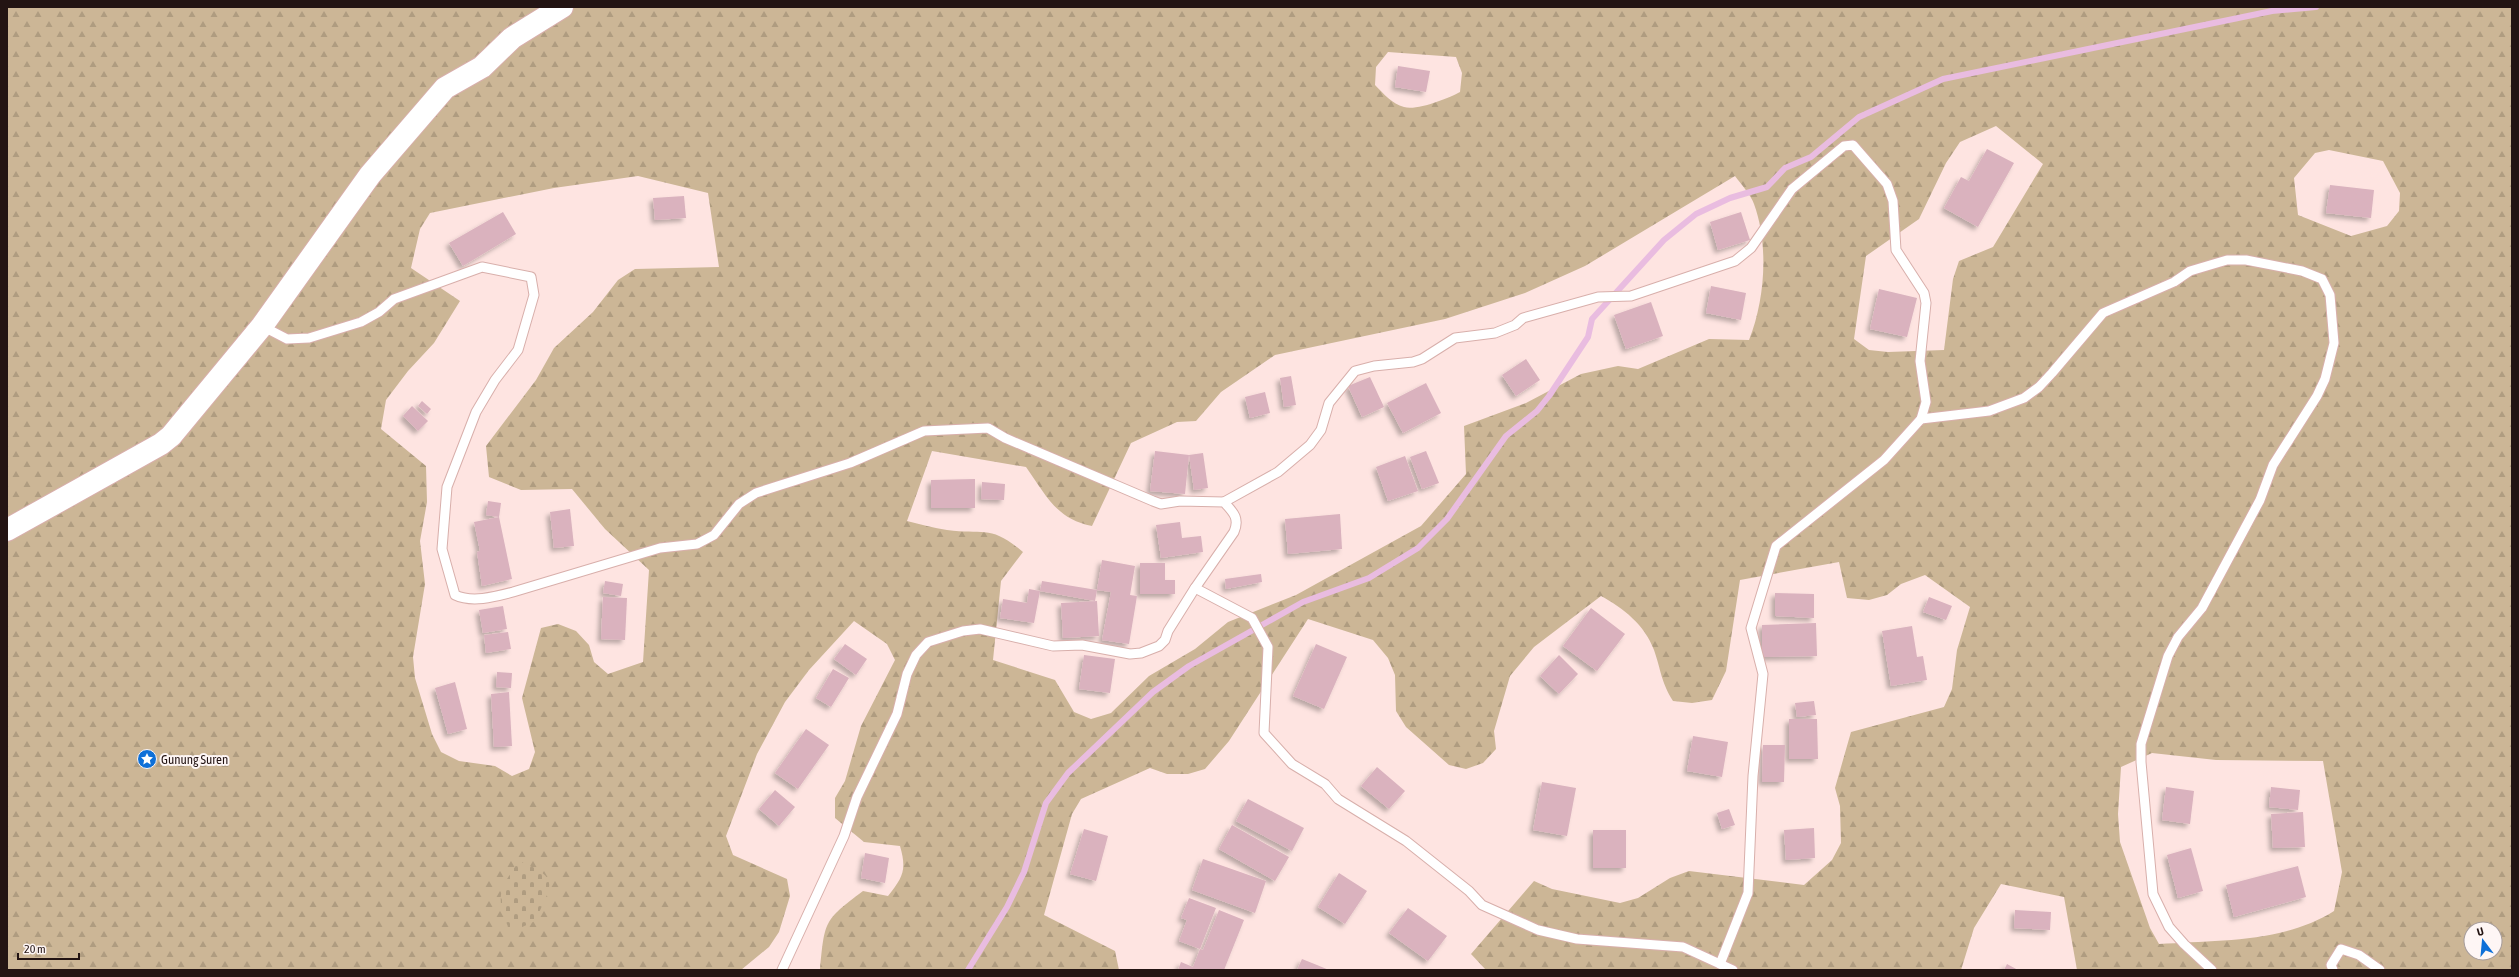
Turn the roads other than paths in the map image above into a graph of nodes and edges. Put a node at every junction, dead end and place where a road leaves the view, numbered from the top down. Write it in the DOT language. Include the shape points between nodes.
graph roads {
  1 [pos="562,7"];
  2 [pos="262,326"];
  3 [pos="1921,419"];
  4 [pos="1224,502"];
  5 [pos="7,530"];
  6 [pos="1195,588"];
  7 [pos="1720,964"];
  8 [pos="782,970"];
  9 [pos="1733,970"];
  10 [pos="2212,970"];
  11 [pos="2332,970"];
  12 [pos="2380,970"];
  1 -- 2 [label="street" via="512,38 482,67 445,88 370,175"];
  2 -- 4 [label="lane" via="287,339 309,338 361,322 379,312 394,299 482,267 531,277 534,295 518,350 495,380 476,412 447,486 442,549 454,595 464,600 513,592 660,548 697,544 714,535 739,504 756,493 850,462 924,431 988,428 1011,441 1162,504 1180,501"];
  2 -- 5 [label="street" via="166,440"];
  3 -- 4 [label="lane" via="1926,402 1920,361 1926,303 1924,293 1896,250 1893,201 1887,184 1853,145 1844,146 1792,189 1744,255 1728,263 1631,296 1598,298 1523,318 1515,325 1495,333 1455,338 1413,362 1374,366 1355,371 1329,403 1321,430 1310,445 1278,472"];
  3 -- 7 [label="lane" via="1884,460 1776,546 1751,628 1763,674 1753,776 1748,894"];
  3 -- 10 [label="lane" via="1989,411 2024,398 2039,387 2103,313 2174,282 2190,271 2227,260 2246,260 2302,271 2322,279 2330,296 2334,343 2325,379 2273,465 2260,500 2202,608 2178,637 2168,656 2141,744 2152,894 2169,927"];
  4 -- 6 [label="lane" via="1236,515 1238,524 1214,564"];
  6 -- 7 [label="lane" via="1252,618 1268,647 1264,733 1292,764 1325,784 1338,799 1406,841 1469,891 1482,905 1538,930 1577,939 1683,947"];
  6 -- 8 [label="lane" via="1165,640 1159,646 1141,653 1130,654 1082,645 1053,646 980,629 963,631 928,642 916,655 907,674 897,714 857,797 844,836"];
  7 -- 9 [label="lane"];
  11 -- 12 [label="lane" via="2331,965 2341,949 2359,955"];
}
